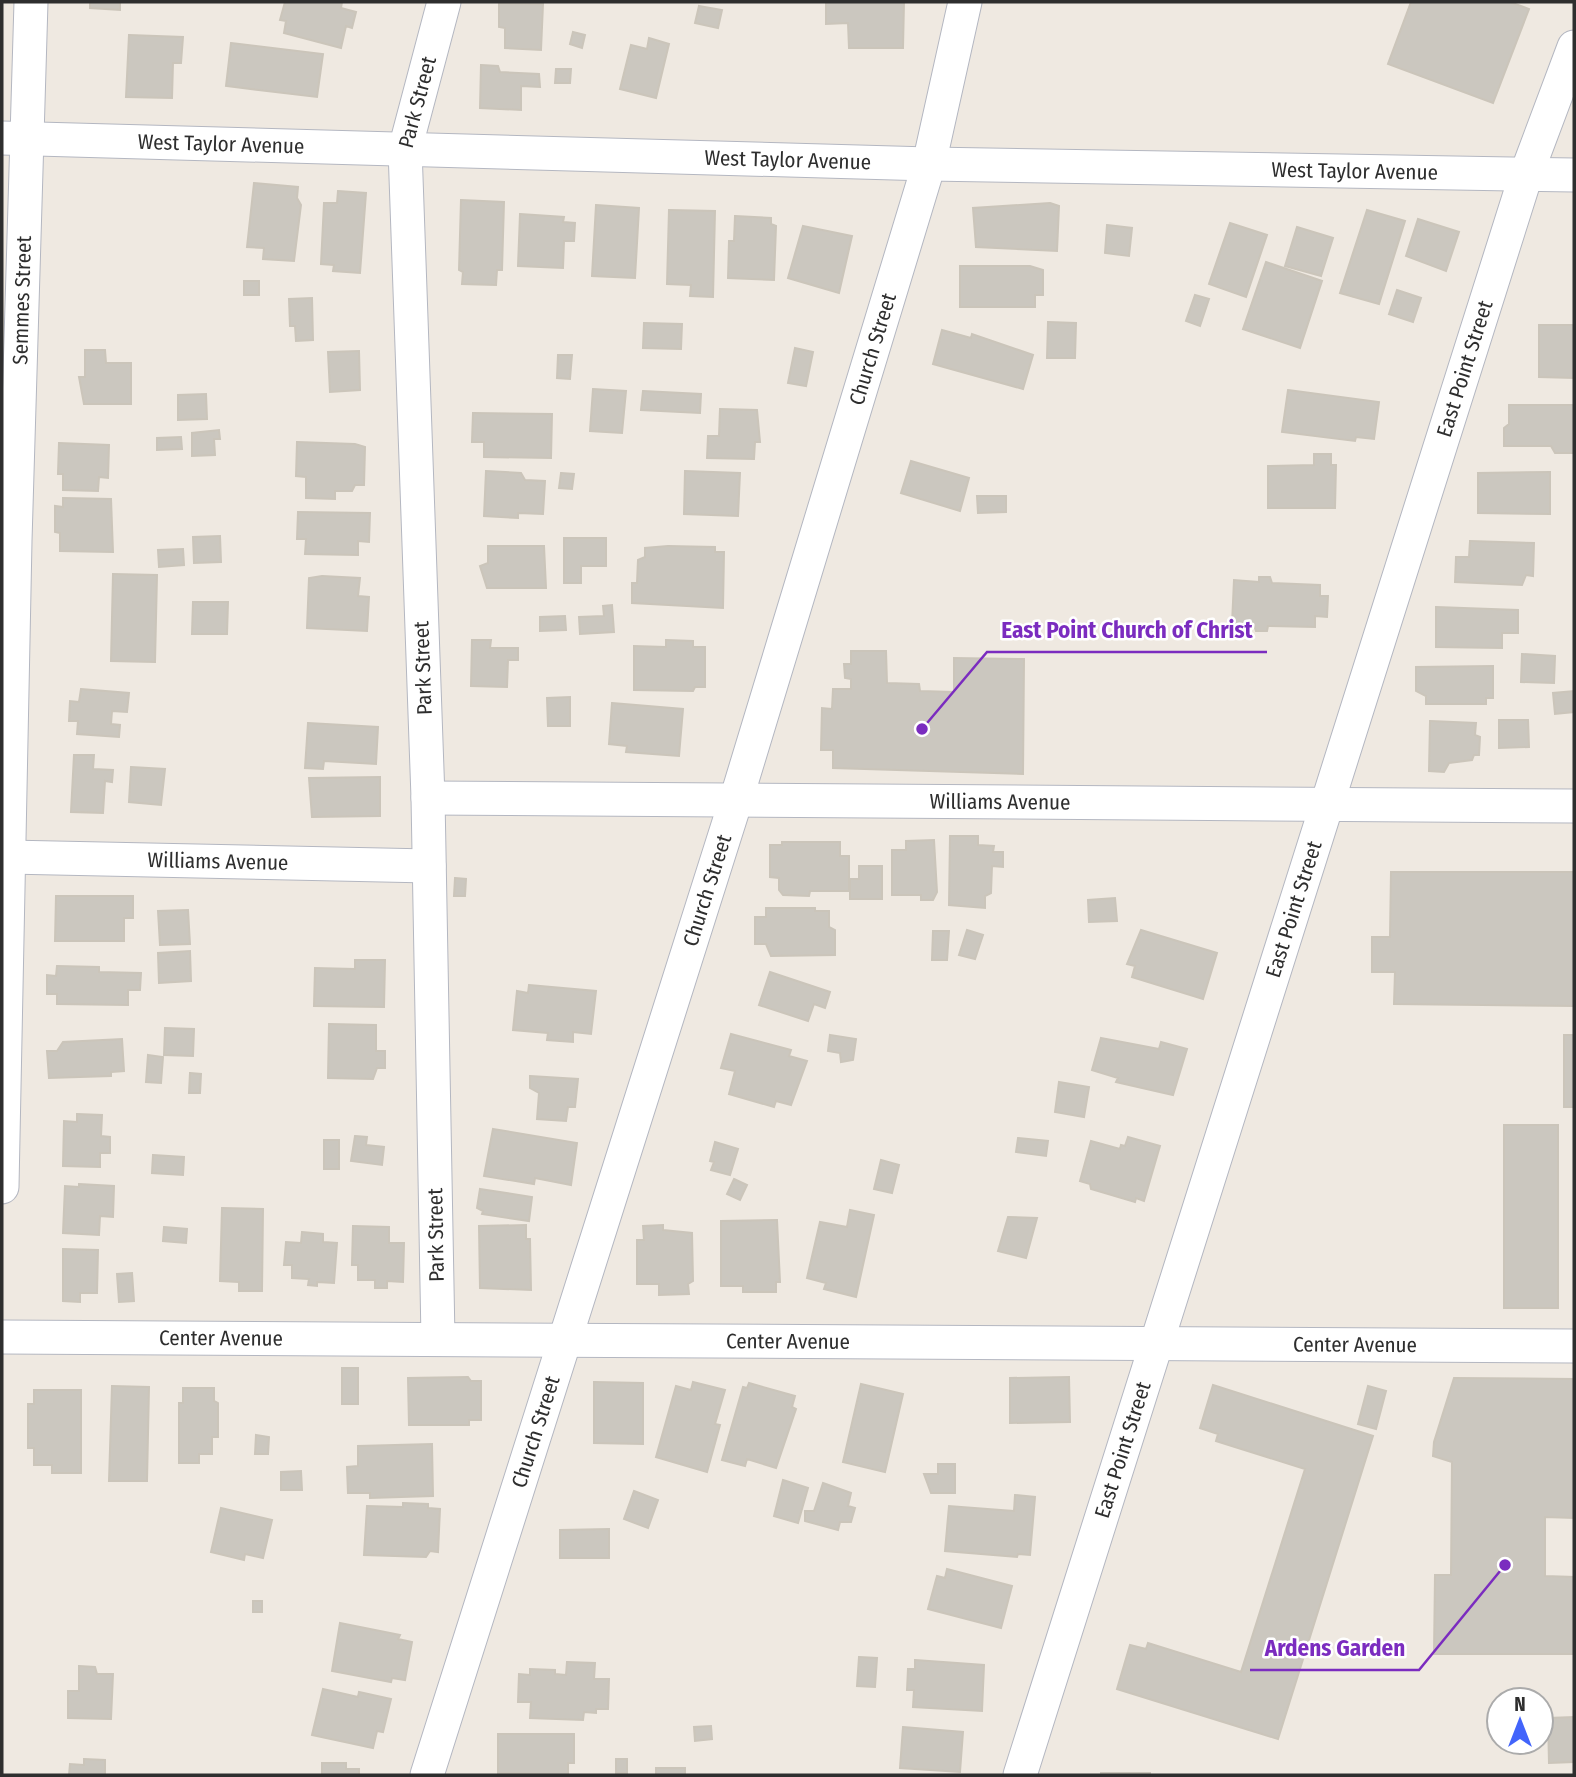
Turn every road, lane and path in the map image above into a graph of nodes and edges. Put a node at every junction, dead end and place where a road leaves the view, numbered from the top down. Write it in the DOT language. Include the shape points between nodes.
graph roads {
  1 [pos="31,2"];
  2 [pos="444,2"];
  3 [pos="965,2"];
  4 [pos="1574,47"];
  5 [pos="15,138"];
  6 [pos="405,149"];
  7 [pos="929,164"];
  8 [pos="1526,174"];
  9 [pos="1574,175"];
  10 [pos="8,541"];
  11 [pos="428,798"];
  12 [pos="736,800"];
  13 [pos="1326,804"];
  14 [pos="1574,806"];
  15 [pos="8,857"];
  16 [pos="429,866"];
  17 [pos="4,936"];
  18 [pos="2,1187"];
  19 [pos="2,1337"];
  20 [pos="438,1339"];
  21 [pos="565,1340"];
  22 [pos="1157,1342"];
  23 [pos="1574,1346"];
  24 [pos="427,1775"];
  25 [pos="1020,1775"];
  1 -- 5 [label="street, Semmes Street"];
  2 -- 6 [label="street, Park Street"];
  3 -- 7 [label="street, Church Street"];
  4 -- 8 [label="street, East Point Street"];
  5 -- 6 [label="street, West Taylor Avenue"];
  5 -- 10 [label="street, Semmes Street"];
  6 -- 7 [label="street, West Taylor Avenue"];
  6 -- 11 [label="street, Park Street"];
  7 -- 8 [label="street, West Taylor Avenue"];
  7 -- 12 [label="street, Church Street"];
  8 -- 9 [label="street, West Taylor Avenue"];
  8 -- 13 [label="street, East Point Street"];
  10 -- 15 [label="street, Semmes Street"];
  11 -- 12 [label="street, Williams Avenue"];
  11 -- 16 [label="street, Park Street"];
  12 -- 13 [label="street, Williams Avenue"];
  12 -- 21 [label="street, Church Street"];
  13 -- 14 [label="street, Williams Avenue"];
  13 -- 22 [label="street, East Point Street"];
  15 -- 16 [label="street, Williams Avenue"];
  15 -- 17 [label="street, Semmes Street"];
  16 -- 20 [label="street, Park Street"];
  17 -- 18 [label="street, Semmes Street"];
  19 -- 20 [label="street, Center Avenue"];
  20 -- 21 [label="street, Center Avenue"];
  21 -- 22 [label="street, Center Avenue"];
  21 -- 24 [label="street, Church Street"];
  22 -- 23 [label="street, Center Avenue"];
  22 -- 25 [label="street, East Point Street"];
}
